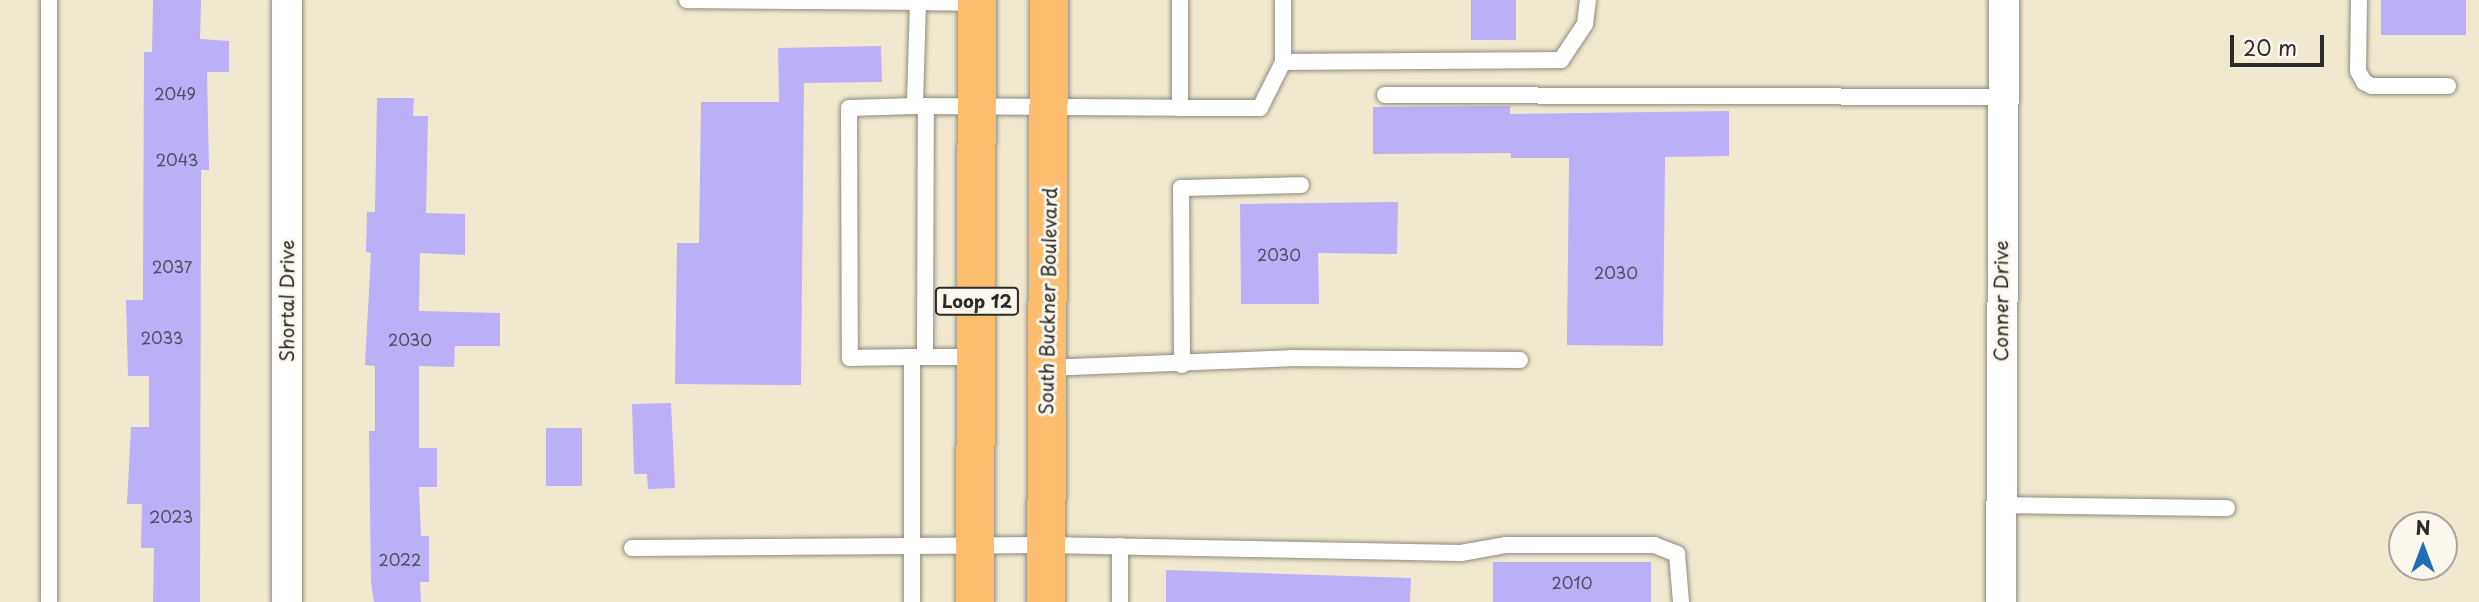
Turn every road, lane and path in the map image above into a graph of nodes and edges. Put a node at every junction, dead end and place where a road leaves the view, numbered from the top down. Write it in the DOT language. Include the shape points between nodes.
graph roads {
  1 [pos="49,0"];
  2 [pos="287,0"];
  3 [pos="687,0"];
  4 [pos="1049,0"];
  5 [pos="1181,0"];
  6 [pos="1283,0"];
  7 [pos="1588,0"];
  8 [pos="2004,0"];
  9 [pos="2359,0"];
  10 [pos="898,1"];
  11 [pos="977,1"];
  12 [pos="918,2"];
  13 [pos="1283,62"];
  14 [pos="2448,86"];
  15 [pos="1385,94"];
  16 [pos="2002,97"];
  17 [pos="921,106"];
  18 [pos="980,107"];
  19 [pos="1050,107"];
  20 [pos="1180,108"];
  21 [pos="1301,185"];
  22 [pos="918,358"];
  23 [pos="977,358"];
  24 [pos="1520,360"];
  25 [pos="1182,365"];
  26 [pos="1046,368"];
  27 [pos="2001,505"];
  28 [pos="2227,508"];
  29 [pos="912,545"];
  30 [pos="975,545"];
  31 [pos="1046,545"];
  32 [pos="1120,547"];
  33 [pos="632,548"];
  34 [pos="49,602"];
  35 [pos="288,602"];
  36 [pos="912,602"];
  37 [pos="975,602"];
  38 [pos="1046,602"];
  39 [pos="1120,602"];
  40 [pos="1681,602"];
  41 [pos="2001,602"];
  1 -- 34 [label="lane"];
  2 -- 35 [label="street, Shortal Drive"];
  3 -- 10 [label="lane"];
  4 -- 19 [label="main road, South Buckner Boulevard / Loop 12"];
  5 -- 20 [label="lane"];
  6 -- 13 [label="lane"];
  7 -- 13 [label="lane" via="1585,24 1561,60"];
  8 -- 16 [label="street, Conner Drive"];
  9 -- 14 [label="lane" via="2358,71 2364,82 2372,86"];
  10 -- 12 [label="lane"];
  11 -- 12 [label="lane"];
  11 -- 18 [label="main road, Loop 12"];
  12 -- 17 [label="lane"];
  13 -- 20 [label="lane" via="1260,108"];
  15 -- 16 [label="lane"];
  16 -- 27 [label="street, Conner Drive"];
  17 -- 18 [label="lane"];
  17 -- 22 [label="lane"];
  17 -- 22 [label="lane" via="849,108 850,358"];
  18 -- 19 [label="lane"];
  18 -- 23 [label="main road, Loop 12"];
  19 -- 20 [label="lane"];
  19 -- 26 [label="main road, South Buckner Boulevard / Loop 12"];
  21 -- 25 [label="lane" via="1181,188"];
  22 -- 23 [label="lane"];
  22 -- 29 [label="lane"];
  23 -- 30 [label="main road, Loop 12"];
  24 -- 25 [label="lane" via="1290,358"];
  25 -- 26 [label="lane"];
  26 -- 31 [label="main road, South Buckner Boulevard / Loop 12"];
  27 -- 28 [label="lane"];
  27 -- 41 [label="street, Conner Drive"];
  29 -- 30 [label="lane"];
  29 -- 33 [label="lane"];
  29 -- 36 [label="lane"];
  30 -- 31 [label="lane"];
  30 -- 37 [label="main road, Loop 12"];
  31 -- 32 [label="lane"];
  31 -- 38 [label="main road, South Buckner Boulevard / Loop 12"];
  32 -- 39 [label="lane"];
  32 -- 40 [label="lane" via="1461,553 1506,545 1654,545 1677,554"];
}
